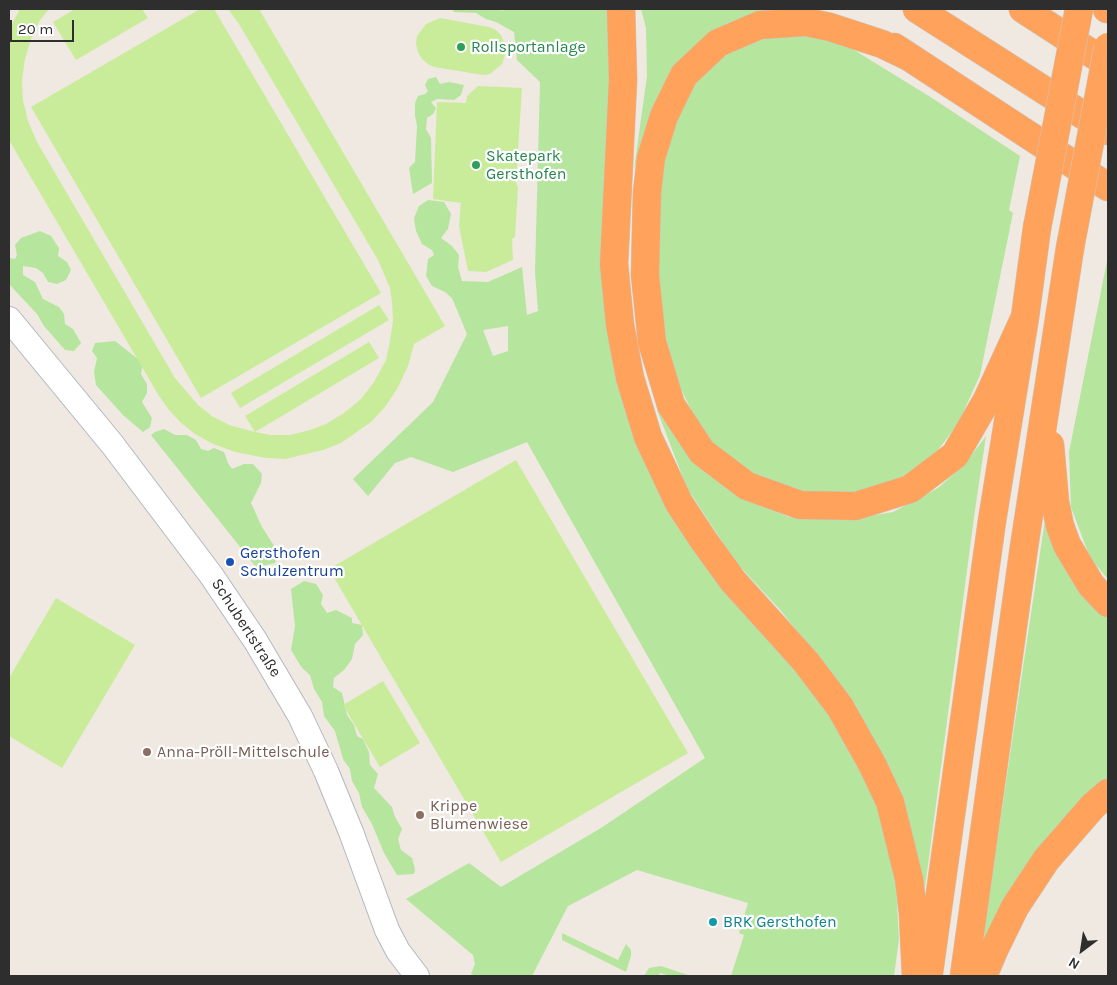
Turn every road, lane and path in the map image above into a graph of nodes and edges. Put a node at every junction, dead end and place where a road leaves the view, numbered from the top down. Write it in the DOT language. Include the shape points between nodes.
graph roads {
  1 [pos="622,9"];
  2 [pos="836,9"];
  3 [pos="917,9"];
  4 [pos="1023,9"];
  5 [pos="1079,9"];
  6 [pos="1108,47"];
  7 [pos="909,57"];
  8 [pos="1108,64"];
  9 [pos="1108,131"];
  10 [pos="1108,187"];
  11 [pos="1025,317"];
  12 [pos="9,319"];
  13 [pos="1046,404"];
  14 [pos="1108,603"];
  15 [pos="1108,793"];
  16 [pos="417,976"];
  17 [pos="916,976"];
  18 [pos="928,976"];
  19 [pos="964,976"];
  20 [pos="983,976"];
  1 -- 17 [label="highway" via="623,80 614,264 620,325 630,378 648,437 680,503 733,581 806,662 840,707 890,802 909,879"];
  2 -- 7 [label="highway"];
  3 -- 9 [label="highway"];
  4 -- 8 [label="highway"];
  5 -- 11 [label="highway, bridge" via="1037,228"];
  6 -- 13 [label="highway, bridge" via="1070,248"];
  7 -- 10 [label="highway"];
  7 -- 11 [label="highway" via="830,26 806,22 760,25 718,43 684,75 664,116 651,158 647,193 645,275 652,342 671,405 702,452 747,486 800,505 856,506 910,489 955,455 987,400"];
  11 -- 18 [label="highway" via="992,521"];
  12 -- 16 [label="street, Schubertstraße" via="118,452 211,575 255,640 300,716 351,832 387,930"];
  13 -- 14 [label="highway" via="1060,526 1080,569"];
  13 -- 19 [label="highway"];
  15 -- 20 [label="highway" via="1046,860 1015,907"];
}
